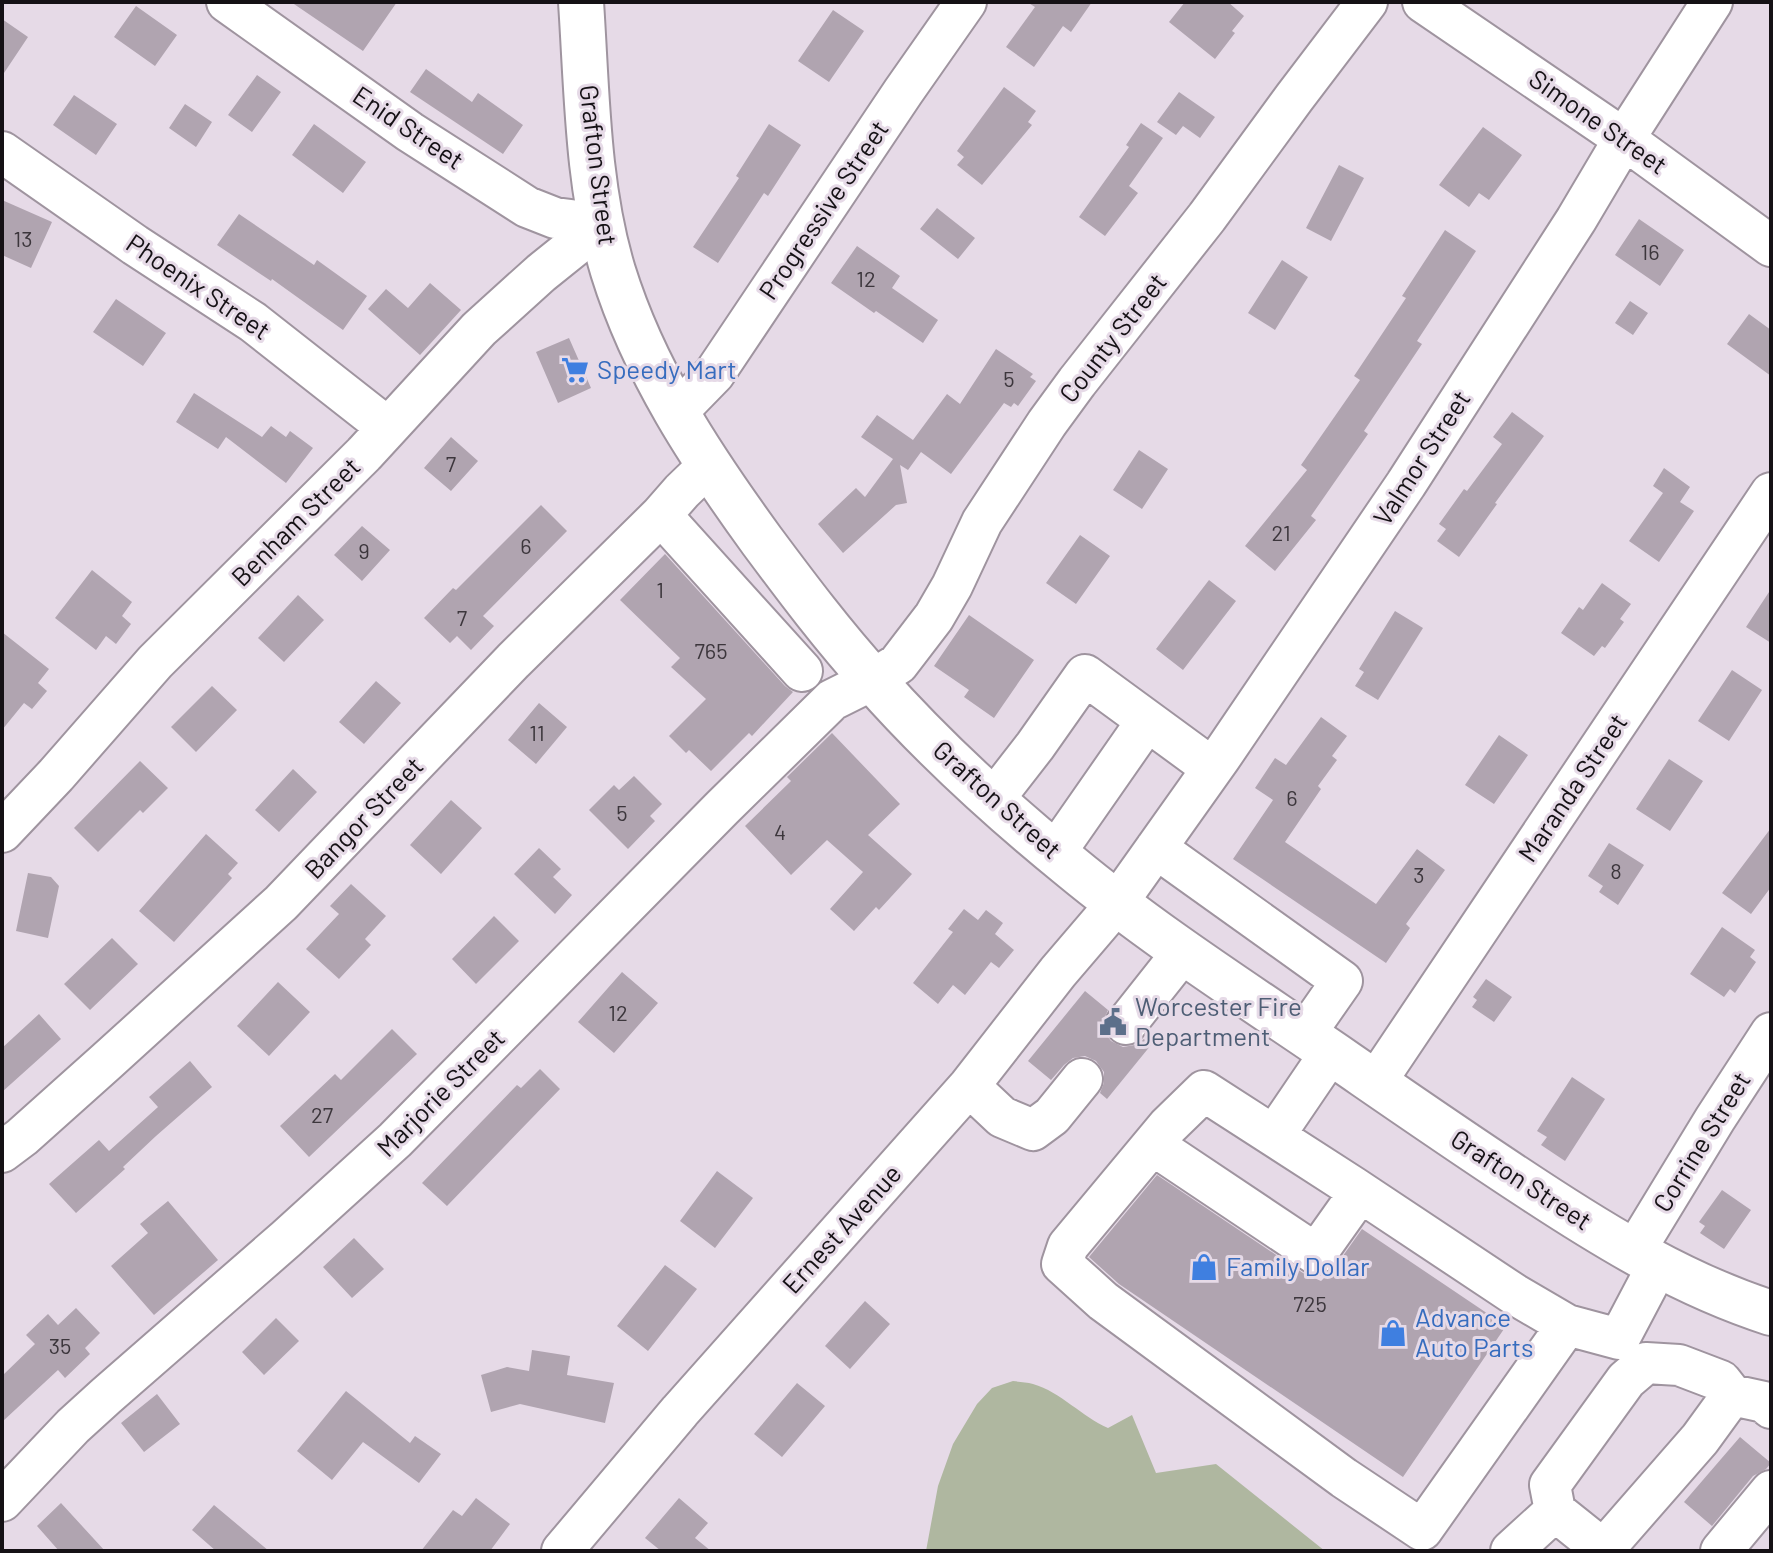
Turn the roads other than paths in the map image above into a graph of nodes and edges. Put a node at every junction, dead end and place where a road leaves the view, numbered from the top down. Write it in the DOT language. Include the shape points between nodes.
graph roads {
  1 [pos="227,2"];
  2 [pos="581,2"];
  3 [pos="966,2"];
  4 [pos="1367,2"];
  5 [pos="1423,2"];
  6 [pos="1712,2"];
  7 [pos="1624,139"];
  8 [pos="2,152"];
  9 [pos="602,224"];
  10 [pos="1771,246"];
  11 [pos="676,413"];
  12 [pos="388,428"];
  13 [pos="709,465"];
  14 [pos="1771,493"];
  15 [pos="661,515"];
  16 [pos="802,671"];
  17 [pos="872,680"];
  18 [pos="1147,721"];
  19 [pos="1212,768"];
  20 [pos="993,800"];
  21 [pos="2,832"];
  22 [pos="1156,848"];
  23 [pos="1055,853"];
  24 [pos="1117,903"];
  25 [pos="1183,952"];
  26 [pos="1126,1024"];
  27 [pos="1771,1033"];
  28 [pos="1318,1043"];
  29 [pos="1082,1079"];
  30 [pos="1375,1083"];
  31 [pos="969,1086"];
  32 [pos="1274,1136"];
  33 [pos="1153,1145"];
  34 [pos="2,1152"];
  35 [pos="1360,1192"];
  36 [pos="1646,1258"];
  37 [pos="1771,1313"];
  38 [pos="1567,1325"];
  39 [pos="1629,1354"];
  40 [pos="1729,1400"];
  41 [pos="1771,1408"];
  42 [pos="1771,1491"];
  43 [pos="2,1501"];
  44 [pos="1555,1511"];
  45 [pos="1771,1513"];
  46 [pos="1436,1541"];
  47 [pos="1604,1550"];
  48 [pos="562,1551"];
  49 [pos="1511,1551"];
  50 [pos="1644,1551"];
  51 [pos="1721,1551"];
  52 [pos="1740,1551"];
  1 -- 9 [label="street, Enid Street" via="410,132 527,207 555,218"];
  2 -- 9 [label="highway, Grafton Street"];
  3 -- 11 [label="street, Progressive Street" via="714,374"];
  4 -- 17 [label="street, County Street" via="1047,423 982,522 952,586 917,641 898,664"];
  5 -- 7 [label="street, Simone Street"];
  6 -- 7 [label="street, Valmor Street"];
  7 -- 10 [label="street, Simone Street"];
  7 -- 19 [label="street, Valmor Street" via="1406,484"];
  8 -- 12 [label="street, Phoenix Street" via="253,322"];
  9 -- 11 [label="highway, Grafton Street" via="627,313"];
  9 -- 12 [label="street, Benham Street" via="479,329"];
  11 -- 13 [label="highway, Grafton Street"];
  12 -- 21 [label="street, Benham Street" via="155,662"];
  13 -- 15 [label="street, Bangor Street"];
  13 -- 17 [label="highway, Grafton Street" via="807,601"];
  14 -- 30 [label="street, Maranda Street"];
  15 -- 16 [label="street"];
  15 -- 34 [label="street, Bangor Street" via="281,903"];
  17 -- 20 [label="highway, Grafton Street"];
  17 -- 43 [label="street, Marjorie Street" via="832,700 395,1140 73,1426"];
  18 -- 19 [label="street"];
  18 -- 20 [label="street" via="1085,675"];
  18 -- 23 [label="street"];
  19 -- 22 [label="street, Valmor Street"];
  20 -- 23 [label="highway, Grafton Street"];
  22 -- 24 [label="street, Valmor Street"];
  22 -- 28 [label="street" via="1342,981"];
  23 -- 24 [label="highway, Grafton Street"];
  24 -- 25 [label="highway, Grafton Street"];
  24 -- 31 [label="street, Ernest Avenue"];
  25 -- 26 [label="street"];
  25 -- 28 [label="highway, Grafton Street"];
  27 -- 36 [label="street, Corrine Street" via="1715,1119"];
  28 -- 30 [label="highway, Grafton Street"];
  28 -- 32 [label="street"];
  29 -- 31 [label="street" via="1052,1116 1033,1130 1002,1117"];
  30 -- 36 [label="highway, Grafton Street"];
  31 -- 48 [label="street, Ernest Avenue"];
  32 -- 33 [label="street" via="1204,1091"];
  32 -- 35 [label="street"];
  33 -- 35 [label="street" via="1316,1254"];
  33 -- 46 [label="street" via="1068,1246 1062,1264 1103,1301"];
  35 -- 38 [label="street"];
  36 -- 37 [label="highway, Grafton Street"];
  36 -- 39 [label="street, Corrine Street"];
  38 -- 39 [label="street"];
  38 -- 46 [label="street"];
  39 -- 40 [label="street" via="1721,1381"];
  39 -- 44 [label="street, Corrine Street" via="1626,1380 1550,1485"];
  40 -- 41 [label="street" via="1764,1402"];
  40 -- 47 [label="street"];
  40 -- 50 [label="street" via="1732,1423 1649,1520 1642,1535"];
  42 -- 51 [label="street"];
  44 -- 47 [label="street"];
  44 -- 49 [label="street"];
  45 -- 52 [label="street"];
}
